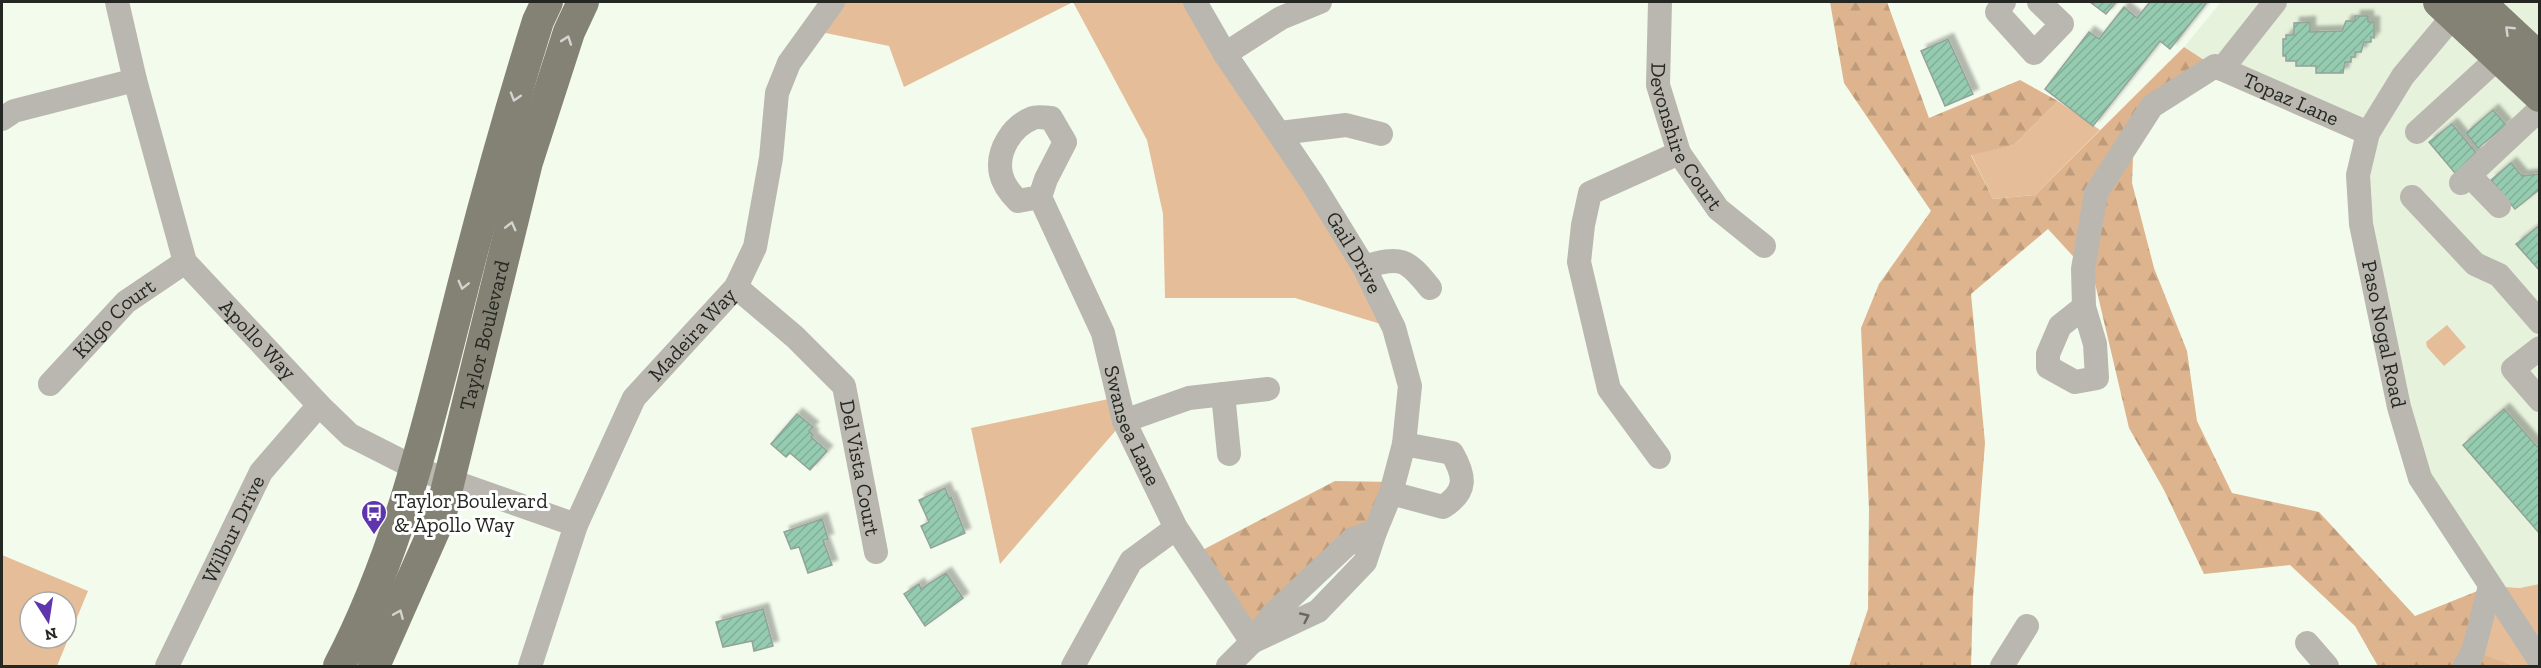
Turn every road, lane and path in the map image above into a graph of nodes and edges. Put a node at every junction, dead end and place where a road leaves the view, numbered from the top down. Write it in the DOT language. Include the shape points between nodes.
graph roads {
  1 [pos="117,2"];
  2 [pos="547,2"];
  3 [pos="583,2"];
  4 [pos="833,2"];
  5 [pos="1195,2"];
  6 [pos="1320,2"];
  7 [pos="1660,2"];
  8 [pos="2004,2"];
  9 [pos="2039,2"];
  10 [pos="2275,2"];
  11 [pos="2460,5"];
  12 [pos="1225,54"];
  13 [pos="2499,57"];
  14 [pos="2540,59"];
  15 [pos="2218,68"];
  16 [pos="135,80"];
  17 [pos="2540,96"];
  18 [pos="2540,109"];
  19 [pos="2,119"];
  20 [pos="2417,132"];
  21 [pos="1280,133"];
  22 [pos="2368,133"];
  23 [pos="1381,134"];
  24 [pos="1679,153"];
  25 [pos="1040,196"];
  26 [pos="2412,197"];
  27 [pos="2499,206"];
  28 [pos="1764,246"];
  29 [pos="185,262"];
  30 [pos="1364,267"];
  31 [pos="736,287"];
  32 [pos="1430,288"];
  33 [pos="2084,307"];
  34 [pos="2540,322"];
  35 [pos="2540,348"];
  36 [pos="50,384"];
  37 [pos="1268,389"];
  38 [pos="1223,394"];
  39 [pos="2540,400"];
  40 [pos="319,405"];
  41 [pos="1124,421"];
  42 [pos="1404,444"];
  43 [pos="1229,454"];
  44 [pos="1659,457"];
  45 [pos="417,469"];
  46 [pos="449,480"];
  47 [pos="1391,494"];
  48 [pos="576,525"];
  49 [pos="1176,528"];
  50 [pos="876,552"];
  51 [pos="2490,586"];
  52 [pos="2027,626"];
  53 [pos="1252,642"];
  54 [pos="2307,643"];
  55 [pos="2540,661"];
  56 [pos="167,666"];
  57 [pos="339,666"];
  58 [pos="374,666"];
  59 [pos="530,666"];
  60 [pos="1073,666"];
  61 [pos="1228,666"];
  62 [pos="2002,666"];
  63 [pos="2327,666"];
  64 [pos="2465,666"];
  1 -- 16 [label="street, Apollo Way"];
  2 -- 45 [label="main road, Taylor Boulevard, one-way" via="497,153"];
  46 -- 3 [label="main road, Taylor Boulevard, one-way" via="527,162 569,32"];
  4 -- 31 [label="street, Madeira Way" via="789,63 777,93 771,158 755,247"];
  5 -- 12 [label="street, Gail Drive"];
  6 -- 12 [label="street" via="1281,18"];
  7 -- 24 [label="street, Devonshire Court" via="1658,85"];
  8 -- 9 [label="street" via="1997,12 2034,53 2062,24"];
  10 -- 15 [label="street"];
  11 -- 13 [label="main road"];
  14 -- 11 [label="main road, one-way"];
  11 -- 22 [label="street, Paso Nogal Road" via="2403,76"];
  12 -- 21 [label="street, Gail Drive"];
  13 -- 17 [label="main road"];
  13 -- 20 [label="street"];
  15 -- 22 [label="street, Topaz Lane"];
  15 -- 33 [label="street" via="2152,106 2096,193 2083,269"];
  16 -- 19 [label="street" via="14,111"];
  16 -- 29 [label="street, Apollo Way"];
  18 -- 27 [label="street" via="2464,179"];
  21 -- 23 [label="street" via="1346,126"];
  21 -- 30 [label="street, Gail Drive"];
  22 -- 51 [label="street, Paso Nogal Road" via="2358,175 2361,224 2399,407 2420,478"];
  24 -- 28 [label="street, Devonshire Court" via="1718,209"];
  24 -- 44 [label="street" via="1590,193 1579,262 1609,389"];
  25 -- 41 [label="street, Swansea Lane" via="1103,333"];
  26 -- 34 [label="street" via="2475,264 2499,275"];
  29 -- 36 [label="street, Kilgo Court" via="126,302"];
  29 -- 40 [label="street, Apollo Way"];
  30 -- 32 [label="street" via="1390,259 1411,266"];
  30 -- 42 [label="street, Gail Drive" via="1395,328 1410,386"];
  31 -- 48 [label="street, Madeira Way" via="634,398"];
  31 -- 50 [label="street, Del Vista Court" via="844,386"];
  35 -- 39 [label="street" via="2513,369"];
  37 -- 38 [label="street"];
  38 -- 41 [label="street" via="1189,398"];
  38 -- 43 [label="street"];
  40 -- 45 [label="street, Apollo Way" via="350,435"];
  40 -- 56 [label="street, Wilbur Drive" via="261,472"];
  41 -- 49 [label="street, Swansea Lane"];
  42 -- 47 [label="street, Gail Drive"];
  42 -- 47 [label="street" via="1452,453 1462,470 1463,483 1453,501 1443,507"];
  45 -- 46 [label="street, Apollo Way"];
  45 -- 57 [label="main road, Taylor Boulevard" via="359,629"];
  46 -- 48 [label="street, Apollo Way"];
  58 -- 46 [label="main road, Taylor Boulevard, one-way" via="440,517"];
  47 -- 53 [label="street, Gail Drive" via="1365,562 1318,611"];
  48 -- 59 [label="street, Madeira Way"];
  49 -- 53 [label="street, Swansea Lane"];
  49 -- 60 [label="street" via="1131,561"];
  51 -- 55 [label="street, Paso Nogal Road"];
  51 -- 64 [label="street" via="2473,652"];
  52 -- 62 [label="street"];
  53 -- 61 [label="street, Gail Drive"];
  54 -- 63 [label="street"];
}
